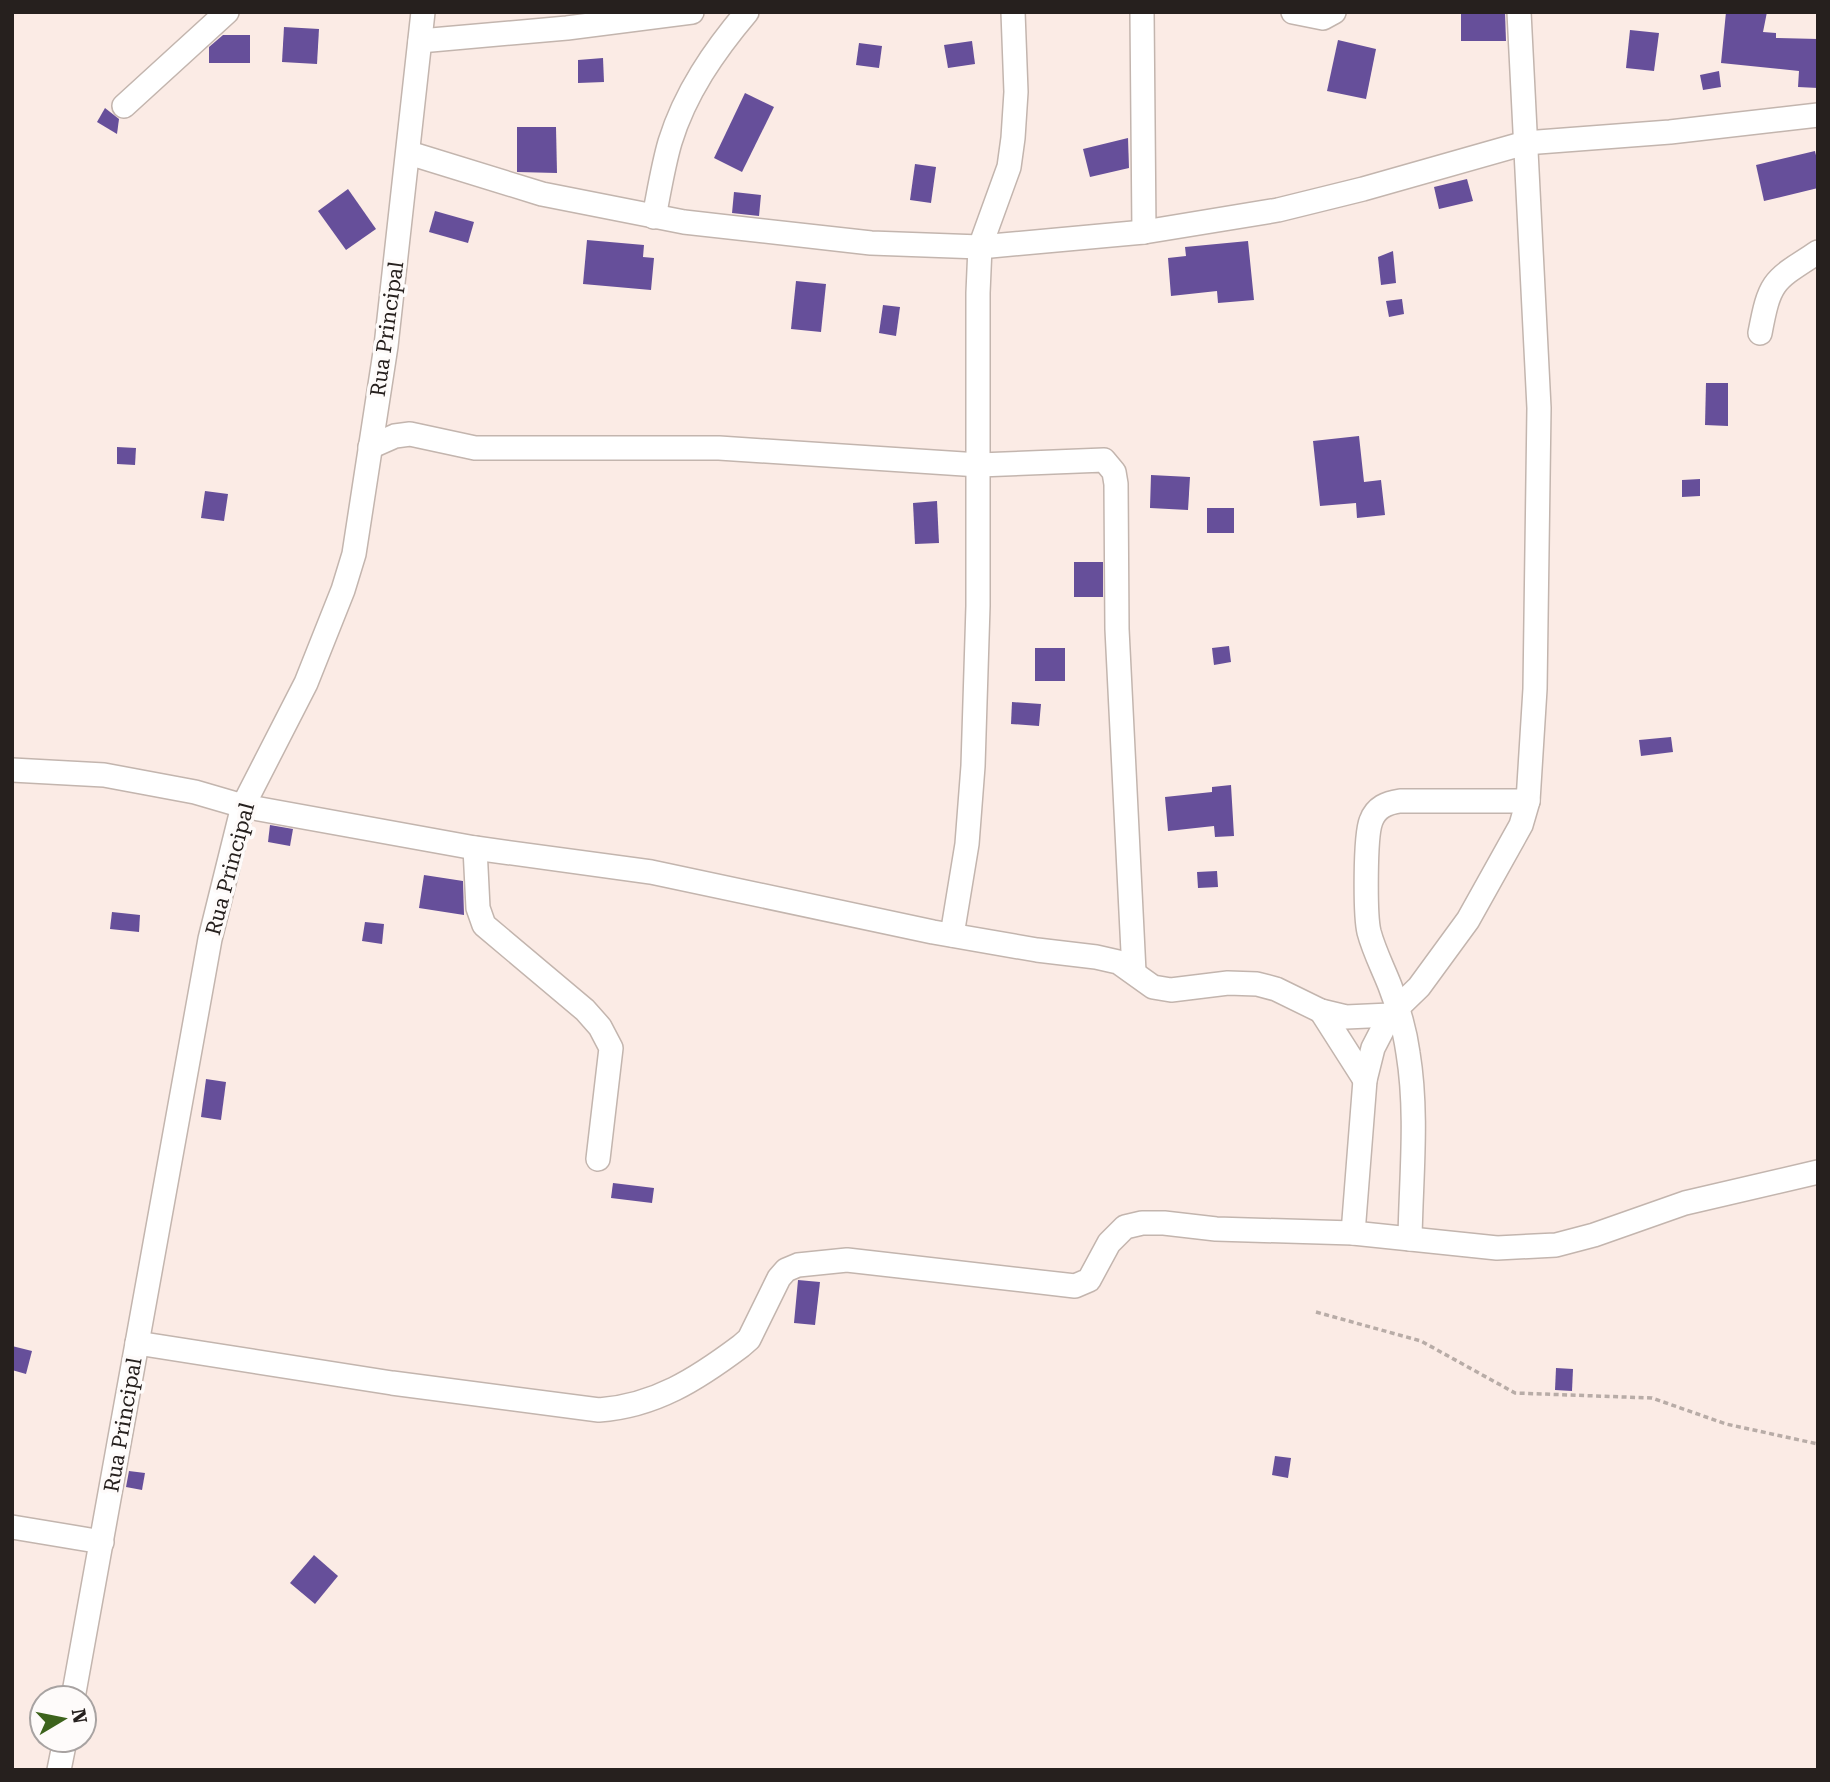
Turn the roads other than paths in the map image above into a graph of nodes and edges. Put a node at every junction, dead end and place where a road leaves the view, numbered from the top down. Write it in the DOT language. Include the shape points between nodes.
graph roads {
  1 [pos="227,12"];
  2 [pos="423,12"];
  3 [pos="692,12"];
  4 [pos="747,12"];
  5 [pos="1013,12"];
  6 [pos="1142,12"];
  7 [pos="1293,12"];
  8 [pos="1334,12"];
  9 [pos="1519,12"];
  10 [pos="420,41"];
  11 [pos="124,106"];
  12 [pos="1818,115"];
  13 [pos="1525,143"];
  14 [pos="409,153"];
  15 [pos="654,217"];
  16 [pos="1144,232"];
  17 [pos="980,247"];
  18 [pos="1818,252"];
  19 [pos="1760,333"];
  20 [pos="370,447"];
  21 [pos="978,465"];
  22 [pos="12,770"];
  23 [pos="1528,801"];
  24 [pos="243,806"];
  25 [pos="475,848"];
  26 [pos="952,935"];
  27 [pos="1134,972"];
  28 [pos="1321,1011"];
  29 [pos="1394,1012"];
  30 [pos="1365,1080"];
  31 [pos="598,1158"];
  32 [pos="1818,1172"];
  33 [pos="1353,1233"];
  34 [pos="1410,1239"];
  35 [pos="137,1343"];
  36 [pos="12,1527"];
  37 [pos="102,1542"];
  38 [pos="76,1684"];
  1 -- 11 [label="street"];
  2 -- 10 [label="street, Rua Principal"];
  3 -- 10 [label="street"];
  4 -- 15 [label="street" via="706,65 679,118"];
  5 -- 17 [label="street" via="1016,92 1009,167"];
  6 -- 16 [label="street"];
  7 -- 8 [label="street" via="1323,18"];
  9 -- 13 [label="street"];
  10 -- 14 [label="street, Rua Principal"];
  12 -- 13 [label="street"];
  13 -- 16 [label="street" via="1278,210"];
  13 -- 23 [label="street" via="1539,408 1535,689"];
  14 -- 15 [label="street" via="542,194"];
  14 -- 20 [label="street, Rua Principal"];
  15 -- 17 [label="street" via="871,243"];
  16 -- 17 [label="street"];
  17 -- 21 [label="street"];
  18 -- 19 [label="street" via="1772,286"];
  20 -- 21 [label="street" via="410,433 475,448 719,448"];
  20 -- 24 [label="street, Rua Principal" via="354,554 343,590 306,683"];
  21 -- 26 [label="street" via="973,766 967,844"];
  21 -- 27 [label="street" via="1104,460 1114,472 1116,629"];
  22 -- 24 [label="street" via="104,775"];
  23 -- 29 [label="street" via="1521,825 1468,920 1419,987"];
  23 -- 29 [label="street" via="1400,801 1386,803 1371,821 1368,928"];
  24 -- 25 [label="street"];
  24 -- 35 [label="street, Rua Principal" via="210,939"];
  25 -- 26 [label="street" via="651,873"];
  25 -- 31 [label="street" via="478,908 484,925 585,1010 611,1048"];
  26 -- 27 [label="street" via="1096,957"];
  27 -- 28 [label="street" via="1153,987 1171,990 1257,984"];
  28 -- 29 [label="street" via="1346,1017"];
  28 -- 30 [label="street"];
  29 -- 30 [label="street" via="1373,1048"];
  29 -- 34 [label="street" via="1408,1052 1413,1098"];
  30 -- 33 [label="street"];
  32 -- 34 [label="street" via="1685,1203 1556,1245 1497,1248"];
  33 -- 34 [label="street"];
  33 -- 35 [label="street" via="1142,1223 1125,1227 1089,1280 1074,1286 847,1260 798,1265 779,1278 749,1339 741,1346 667,1394 622,1408 599,1410 392,1383"];
  35 -- 37 [label="street, Rua Principal"];
  36 -- 37 [label="street"];
  37 -- 38 [label="street, Rua Principal"];
}
